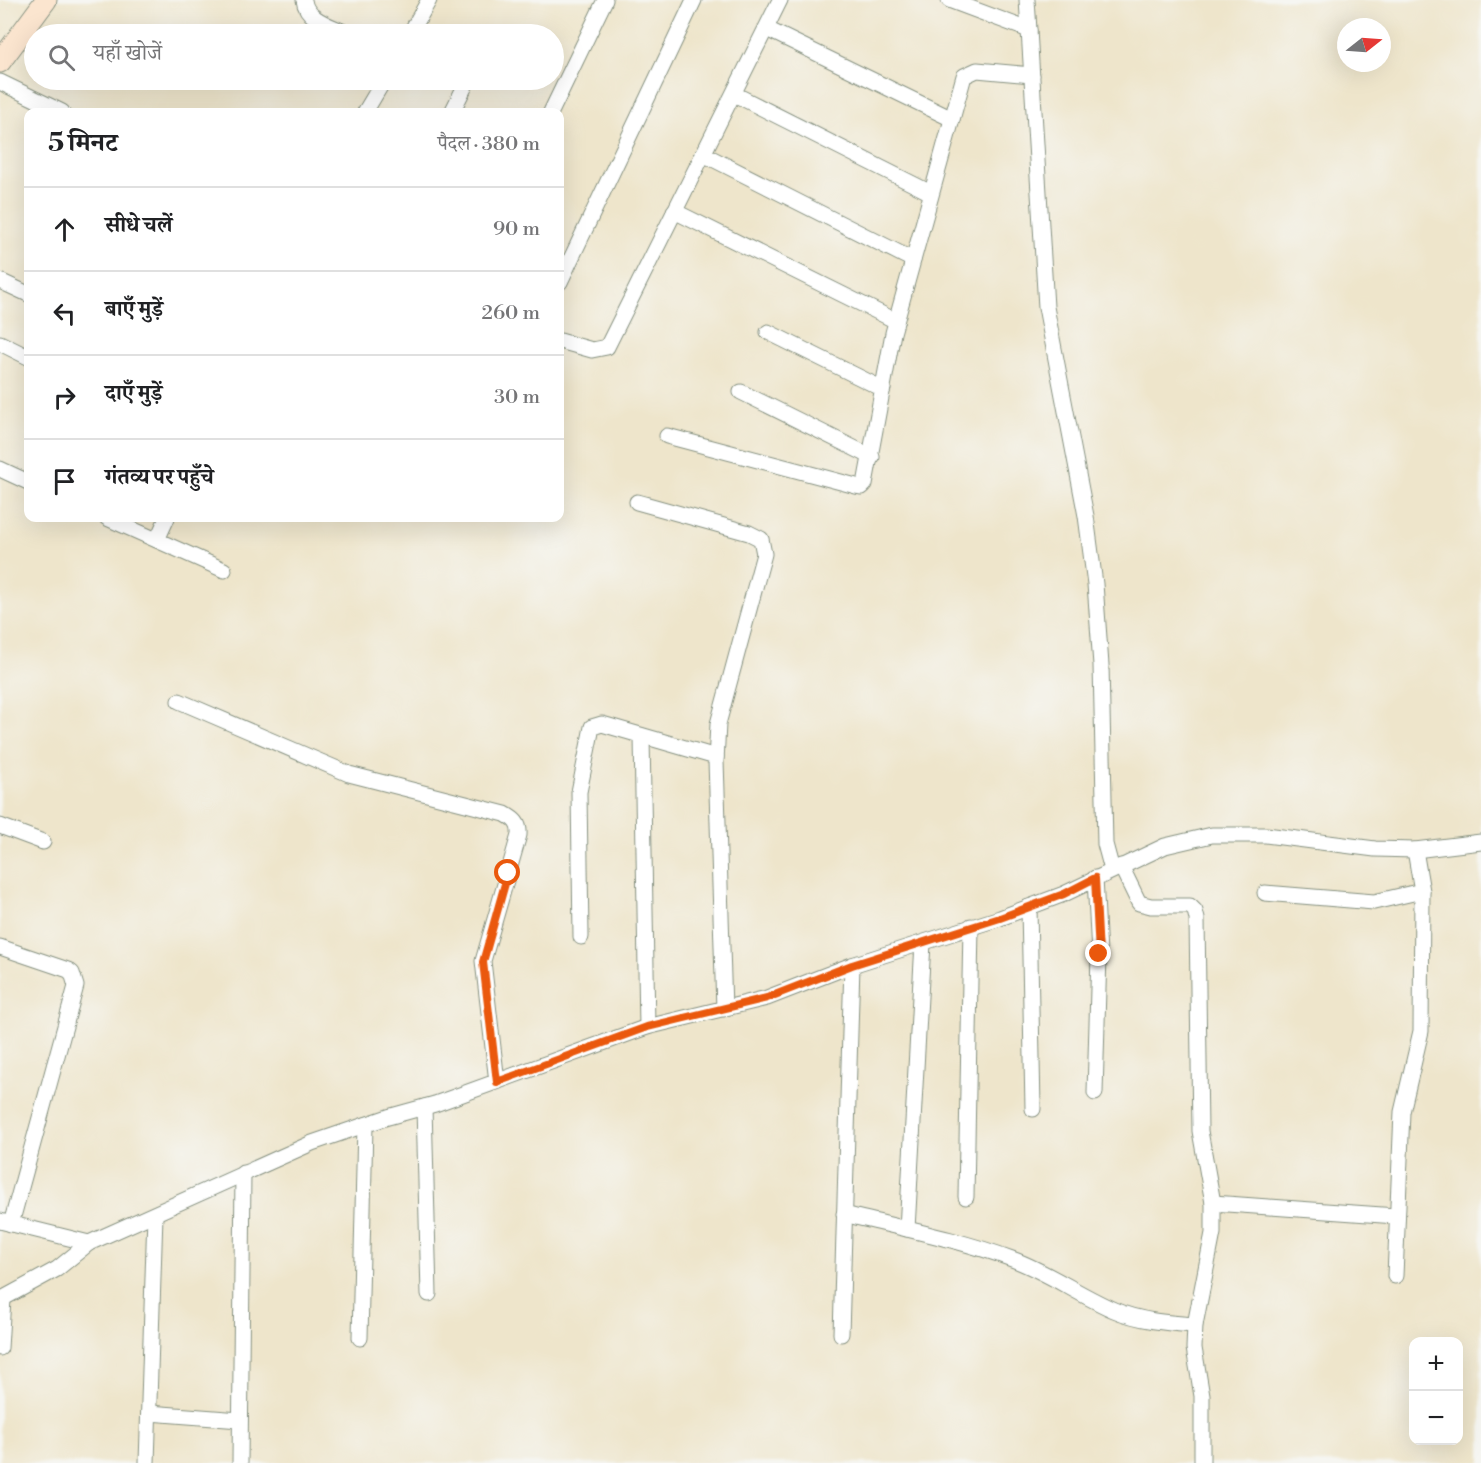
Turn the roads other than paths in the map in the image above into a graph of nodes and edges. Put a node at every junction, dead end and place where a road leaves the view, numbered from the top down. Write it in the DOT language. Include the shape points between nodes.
graph roads {
  1 [pos="46,0"];
  2 [pos="304,0"];
  3 [pos="429,0"];
  4 [pos="605,0"];
  5 [pos="694,0"];
  6 [pos="780,0"];
  7 [pos="949,0"];
  8 [pos="1027,0"];
  9 [pos="28,24"];
  10 [pos="327,24"];
  11 [pos="416,24"];
  12 [pos="766,29"];
  13 [pos="24,30"];
  14 [pos="1029,30"];
  15 [pos="0,62"];
  16 [pos="1032,75"];
  17 [pos="0,82"];
  18 [pos="564,83"];
  19 [pos="378,90"];
  20 [pos="463,90"];
  21 [pos="561,90"];
  22 [pos="734,94"];
  23 [pos="54,108"];
  24 [pos="367,108"];
  25 [pos="454,108"];
  26 [pos="552,108"];
  27 [pos="952,119"];
  28 [pos="703,154"];
  29 [pos="931,193"];
  30 [pos="674,212"];
  31 [pos="913,260"];
  32 [pos="564,274"];
  33 [pos="0,281"];
  34 [pos="24,292"];
  35 [pos="896,321"];
  36 [pos="768,332"];
  37 [pos="564,342"];
  38 [pos="0,344"];
  39 [pos="24,355"];
  40 [pos="883,388"];
  41 [pos="741,392"];
  42 [pos="668,436"];
  43 [pos="872,457"];
  44 [pos="0,469"];
  45 [pos="24,480"];
  46 [pos="637,502"];
  47 [pos="116,522"];
  48 [pos="164,522"];
  49 [pos="157,540"];
  50 [pos="224,570"];
  51 [pos="179,701"];
  52 [pos="642,736"];
  53 [pos="716,758"];
  54 [pos="0,826"];
  55 [pos="43,842"];
  56 [pos="1481,842"];
  57 [pos="1415,850"];
  58 [pos="1116,868"];
  59 [pos="1095,878"];
  60 [pos="1422,891"];
  61 [pos="1265,893"];
  62 [pos="1029,907"];
  63 [pos="971,926"];
  64 [pos="581,937"];
  65 [pos="923,943"];
  66 [pos="0,947"];
  67 [pos="852,965"];
  68 [pos="724,1009"];
  69 [pos="647,1027"];
  70 [pos="497,1082"];
  71 [pos="1095,1093"];
  72 [pos="424,1107"];
  73 [pos="1033,1110"];
  74 [pos="365,1125"];
  75 [pos="243,1173"];
  76 [pos="966,1197"];
  77 [pos="1213,1203"];
  78 [pos="844,1214"];
  79 [pos="155,1215"];
  80 [pos="1396,1216"];
  81 [pos="6,1222"];
  82 [pos="907,1229"];
  83 [pos="88,1243"];
  84 [pos="1395,1276"];
  85 [pos="429,1294"];
  86 [pos="2,1299"];
  87 [pos="1195,1326"];
  88 [pos="841,1334"];
  89 [pos="360,1338"];
  90 [pos="0,1348"];
  91 [pos="149,1413"];
  92 [pos="240,1420"];
  93 [pos="147,1463"];
  94 [pos="240,1463"];
  95 [pos="1202,1463"];
  1 -- 9 [label="street"];
  2 -- 10 [label="street" via="311,16"];
  3 -- 11 [label="street"];
  4 -- 18 [label="street"];
  5 -- 32 [label="street"];
  6 -- 12 [label="street"];
  7 -- 14 [label="street"];
  8 -- 14 [label="street"];
  12 -- 22 [label="street"];
  12 -- 27 [label="street"];
  13 -- 15 [label="street"];
  14 -- 16 [label="street"];
  16 -- 27 [label="street" via="970,71 964,76"];
  16 -- 58 [label="street" via="1046,307 1095,584 1105,844"];
  17 -- 23 [label="street"];
  19 -- 24 [label="street"];
  20 -- 25 [label="street"];
  21 -- 26 [label="street"];
  22 -- 28 [label="street"];
  22 -- 29 [label="street"];
  27 -- 29 [label="street"];
  28 -- 30 [label="street"];
  28 -- 31 [label="street"];
  29 -- 31 [label="street"];
  30 -- 35 [label="street"];
  30 -- 37 [label="street" via="607,347 592,350"];
  31 -- 35 [label="street"];
  33 -- 34 [label="street"];
  35 -- 40 [label="street"];
  36 -- 40 [label="street"];
  38 -- 39 [label="street"];
  40 -- 43 [label="street"];
  41 -- 43 [label="street"];
  42 -- 43 [label="street" via="862,487 868,479"];
  44 -- 45 [label="street"];
  46 -- 53 [label="street" via="749,533 761,539 763,545 764,554 718,724"];
  47 -- 49 [label="street"];
  48 -- 49 [label="street"];
  49 -- 50 [label="street"];
  51 -- 70 [label="street" via="349,774 505,813 515,819 519,836 483,962"];
  52 -- 53 [label="street"];
  52 -- 64 [label="street" via="602,724 592,727 579,792"];
  52 -- 69 [label="street"];
  53 -- 68 [label="street"];
  54 -- 55 [label="street"];
  56 -- 57 [label="street"];
  57 -- 58 [label="street" via="1266,835 1212,835 1165,846"];
  57 -- 60 [label="street"];
  58 -- 59 [label="street"];
  58 -- 77 [label="street" via="1139,903 1190,906 1195,911 1200,1131"];
  59 -- 62 [label="street"];
  59 -- 71 [label="street" via="1099,954"];
  60 -- 61 [label="street" via="1374,902"];
  60 -- 80 [label="street" via="1420,1031 1402,1112"];
  62 -- 63 [label="street"];
  62 -- 73 [label="street"];
  63 -- 65 [label="street"];
  63 -- 76 [label="street"];
  65 -- 67 [label="street"];
  65 -- 82 [label="street"];
  66 -- 81 [label="street" via="68,970 76,986"];
  67 -- 68 [label="street" via="767,998"];
  67 -- 78 [label="street"];
  68 -- 69 [label="street"];
  69 -- 70 [label="street"];
  70 -- 72 [label="street"];
  72 -- 74 [label="street"];
  72 -- 85 [label="street"];
  74 -- 75 [label="street"];
  74 -- 89 [label="street"];
  75 -- 79 [label="street"];
  75 -- 92 [label="street"];
  77 -- 80 [label="street"];
  77 -- 87 [label="street" via="1213,1233"];
  78 -- 82 [label="street"];
  78 -- 88 [label="street"];
  79 -- 83 [label="street"];
  79 -- 91 [label="street"];
  80 -- 84 [label="street"];
  81 -- 83 [label="street"];
  82 -- 87 [label="street" via="1014,1260 1116,1311"];
  83 -- 86 [label="street" via="57,1269"];
  86 -- 90 [label="street"];
  87 -- 95 [label="street" via="1203,1416"];
  91 -- 92 [label="street"];
  91 -- 93 [label="street"];
  92 -- 94 [label="street"];
}
